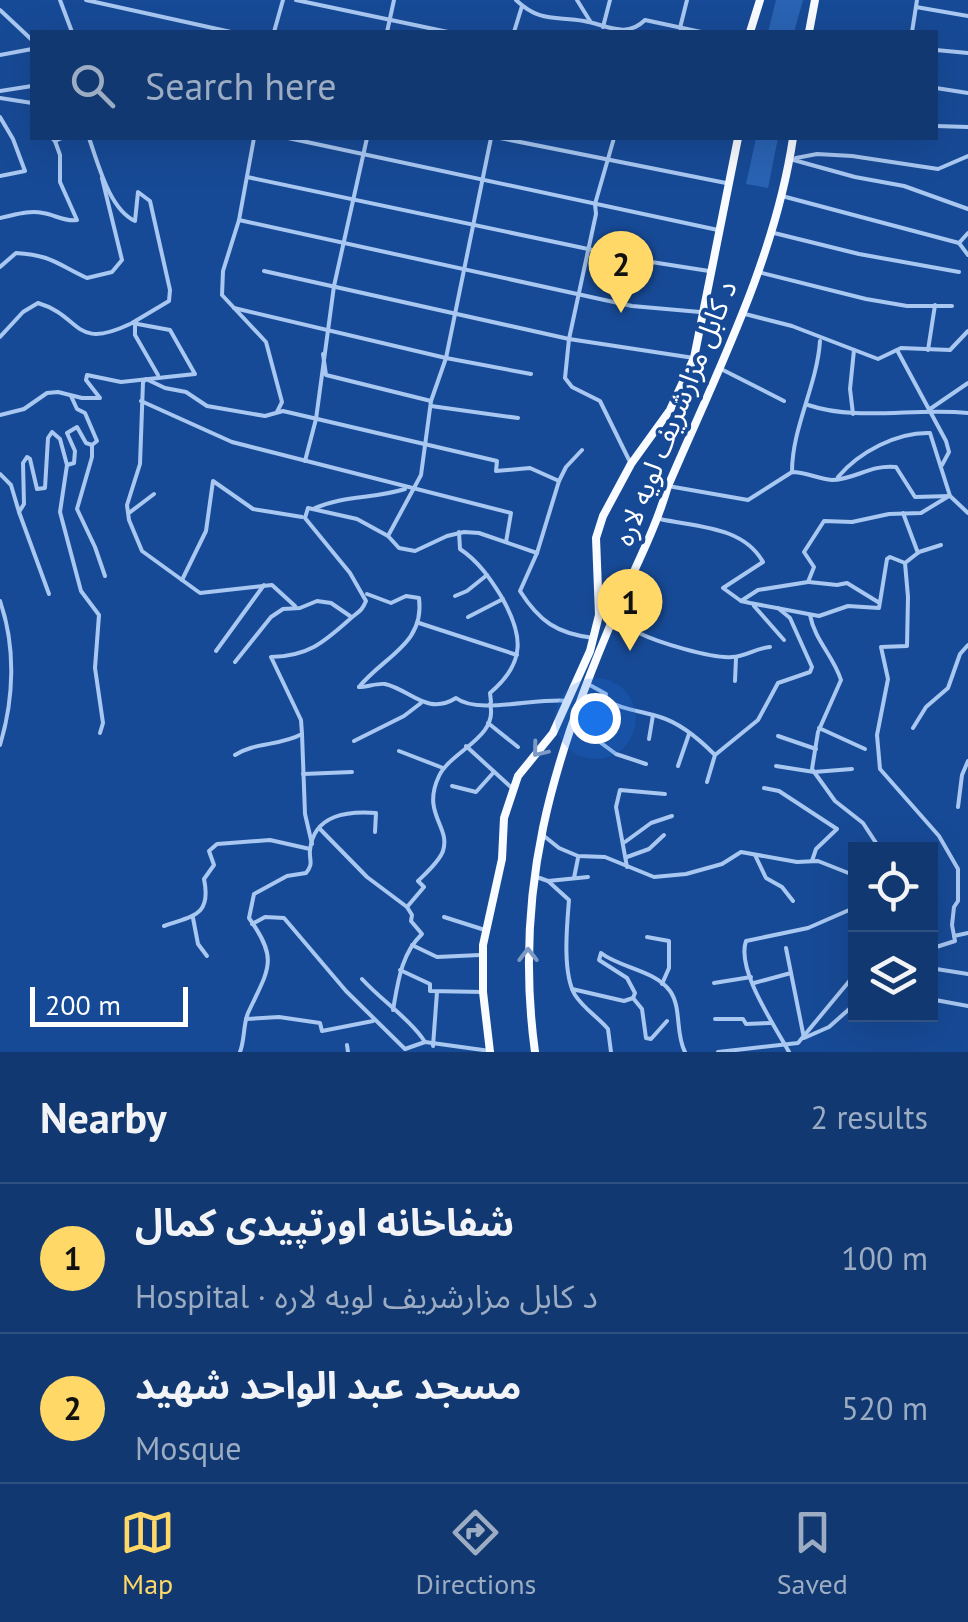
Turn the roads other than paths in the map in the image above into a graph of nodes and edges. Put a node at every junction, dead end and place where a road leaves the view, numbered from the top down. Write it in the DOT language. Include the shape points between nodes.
graph roads {
  1 [pos="60,0"];
  2 [pos="86,0"];
  3 [pos="283,0"];
  4 [pos="296,0"];
  5 [pos="394,0"];
  6 [pos="516,0"];
  7 [pos="577,0"];
  8 [pos="610,0"];
  9 [pos="688,0"];
  10 [pos="760,0"];
  11 [pos="815,0"];
  12 [pos="916,4"];
  13 [pos="522,6"];
  14 [pos="0,10"];
  15 [pos="968,16"];
  16 [pos="390,21"];
  17 [pos="592,23"];
  18 [pos="604,26"];
  19 [pos="680,28"];
  20 [pos="638,29"];
  21 [pos="71,30"];
  22 [pos="222,30"];
  23 [pos="275,30"];
  24 [pos="388,30"];
  25 [pos="437,30"];
  26 [pos="515,30"];
  27 [pos="619,30"];
  28 [pos="690,30"];
  29 [pos="751,30"];
  30 [pos="809,30"];
  31 [pos="912,30"];
  32 [pos="30,38"];
  33 [pos="30,49"];
  34 [pos="938,50"];
  35 [pos="0,54"];
  36 [pos="968,54"];
  37 [pos="30,86"];
  38 [pos="938,88"];
  39 [pos="968,93"];
  40 [pos="0,94"];
  41 [pos="30,102"];
  42 [pos="0,117"];
  43 [pos="938,126"];
  44 [pos="968,127"];
  45 [pos="53,140"];
  46 [pos="91,140"];
  47 [pos="254,140"];
  48 [pos="298,140"];
  49 [pos="367,140"];
  50 [pos="491,140"];
  51 [pos="510,140"];
  52 [pos="613,140"];
  53 [pos="738,140"];
  54 [pos="794,140"];
  55 [pos="364,154"];
  56 [pos="968,156"];
  57 [pos="793,158"];
  58 [pos="608,160"];
  59 [pos="100,170"];
  60 [pos="0,176"];
  61 [pos="247,177"];
  62 [pos="483,181"];
  63 [pos="731,184"];
  64 [pos="782,196"];
  65 [pos="355,198"];
  66 [pos="594,204"];
  67 [pos="968,210"];
  68 [pos="0,218"];
  69 [pos="240,220"];
  70 [pos="473,226"];
  71 [pos="718,230"];
  72 [pos="770,232"];
  73 [pos="968,233"];
  74 [pos="345,242"];
  75 [pos="959,244"];
  76 [pos="588,249"];
  77 [pos="968,255"];
  78 [pos="0,267"];
  79 [pos="464,269"];
  80 [pos="264,270"];
  81 [pos="708,271"];
  82 [pos="758,272"];
  83 [pos="958,272"];
  84 [pos="334,286"];
  85 [pos="578,294"];
  86 [pos="935,305"];
  87 [pos="952,306"];
  88 [pos="234,308"];
  89 [pos="454,312"];
  90 [pos="702,312"];
  91 [pos="740,314"];
  92 [pos="133,325"];
  93 [pos="326,330"];
  94 [pos="968,331"];
  95 [pos="0,337"];
  96 [pos="569,339"];
  97 [pos="820,339"];
  98 [pos="854,350"];
  99 [pos="897,350"];
  100 [pos="928,350"];
  101 [pos="324,354"];
  102 [pos="446,358"];
  103 [pos="694,358"];
  104 [pos="718,368"];
  105 [pos="531,374"];
  106 [pos="159,376"];
  107 [pos="146,378"];
  108 [pos="968,383"];
  109 [pos="71,394"];
  110 [pos="142,401"];
  111 [pos="784,401"];
  112 [pos="431,403"];
  113 [pos="808,405"];
  114 [pos="930,409"];
  115 [pos="277,412"];
  116 [pos="968,413"];
  117 [pos="853,414"];
  118 [pos="0,415"];
  119 [pos="518,418"];
  120 [pos="316,420"];
  121 [pos="92,445"];
  122 [pos="426,447"];
  123 [pos="582,450"];
  124 [pos="304,462"];
  125 [pos="632,464"];
  126 [pos="66,465"];
  127 [pos="942,465"];
  128 [pos="792,472"];
  129 [pos="0,474"];
  130 [pos="835,480"];
  131 [pos="559,481"];
  132 [pos="668,486"];
  133 [pos="408,488"];
  134 [pos="415,488"];
  135 [pos="154,494"];
  136 [pos="950,496"];
  137 [pos="314,509"];
  138 [pos="20,512"];
  139 [pos="129,513"];
  140 [pos="904,513"];
  141 [pos="968,513"];
  142 [pos="304,518"];
  143 [pos="658,518"];
  144 [pos="459,532"];
  145 [pos="388,536"];
  146 [pos="506,542"];
  147 [pos="941,544"];
  148 [pos="537,553"];
  149 [pos="918,553"];
  150 [pos="905,563"];
  151 [pos="488,575"];
  152 [pos="104,576"];
  153 [pos="182,580"];
  154 [pos="808,582"];
  155 [pos="264,585"];
  156 [pos="364,593"];
  157 [pos="49,594"];
  158 [pos="454,596"];
  159 [pos="503,599"];
  160 [pos="0,601"];
  161 [pos="741,602"];
  162 [pos="878,602"];
  163 [pos="750,604"];
  164 [pos="295,606"];
  165 [pos="778,608"];
  166 [pos="810,613"];
  167 [pos="599,615"];
  168 [pos="614,616"];
  169 [pos="468,617"];
  170 [pos="352,618"];
  171 [pos="419,623"];
  172 [pos="594,638"];
  173 [pos="784,640"];
  174 [pos="968,645"];
  175 [pos="770,647"];
  176 [pos="216,651"];
  177 [pos="517,656"];
  178 [pos="736,658"];
  179 [pos="235,662"];
  180 [pos="735,681"];
  181 [pos="588,684"];
  182 [pos="420,702"];
  183 [pos="569,702"];
  184 [pos="490,704"];
  185 [pos="654,715"];
  186 [pos="488,723"];
  187 [pos="574,723"];
  188 [pos="819,728"];
  189 [pos="914,728"];
  190 [pos="100,733"];
  191 [pos="302,734"];
  192 [pos="689,734"];
  193 [pos="778,736"];
  194 [pos="648,739"];
  195 [pos="354,741"];
  196 [pos="0,744"];
  197 [pos="466,746"];
  198 [pos="518,747"];
  199 [pos="816,749"];
  200 [pos="865,749"];
  201 [pos="399,751"];
  202 [pos="234,755"];
  203 [pos="715,755"];
  204 [pos="968,761"];
  205 [pos="646,764"];
  206 [pos="678,766"];
  207 [pos="776,766"];
  208 [pos="443,768"];
  209 [pos="852,769"];
  210 [pos="352,772"];
  211 [pos="494,772"];
  212 [pos="814,772"];
  213 [pos="303,774"];
  214 [pos="707,782"];
  215 [pos="452,786"];
  216 [pos="512,788"];
  217 [pos="764,788"];
  218 [pos="665,794"];
  219 [pos="958,807"];
  220 [pos="672,816"];
  221 [pos="320,828"];
  222 [pos="375,832"];
  223 [pos="540,833"];
  224 [pos="664,835"];
  225 [pos="875,842"];
  226 [pos="624,843"];
  227 [pos="311,847"];
  228 [pos="756,855"];
  229 [pos="578,856"];
  230 [pos="627,856"];
  231 [pos="812,862"];
  232 [pos="627,867"];
  233 [pos="848,872"];
  234 [pos="534,876"];
  235 [pos="588,877"];
  236 [pos="574,878"];
  237 [pos="548,881"];
  238 [pos="794,901"];
  239 [pos="406,907"];
  240 [pos="848,910"];
  241 [pos="444,917"];
  242 [pos="193,918"];
  243 [pos="252,924"];
  244 [pos="164,926"];
  245 [pos="486,930"];
  246 [pos="968,933"];
  247 [pos="954,936"];
  248 [pos="647,937"];
  249 [pos="412,945"];
  250 [pos="938,947"];
  251 [pos="786,948"];
  252 [pos="484,955"];
  253 [pos="207,956"];
  254 [pos="938,969"];
  255 [pos="400,970"];
  256 [pos="791,973"];
  257 [pos="968,974"];
  258 [pos="750,977"];
  259 [pos="362,979"];
  260 [pos="848,981"];
  261 [pos="714,983"];
  262 [pos="754,983"];
  263 [pos="662,984"];
  264 [pos="572,989"];
  265 [pos="437,992"];
  266 [pos="483,992"];
  267 [pos="632,998"];
  268 [pos="938,1001"];
  269 [pos="968,1006"];
  270 [pos="848,1009"];
  271 [pos="393,1010"];
  272 [pos="246,1019"];
  273 [pos="715,1019"];
  274 [pos="374,1020"];
  275 [pos="667,1021"];
  276 [pos="771,1023"];
  277 [pos="804,1038"];
  278 [pos="425,1042"];
  279 [pos="785,1044"];
  280 [pos="348,1045"];
  281 [pos="433,1046"];
  282 [pos="490,1051"];
  283 [pos="240,1052"];
  284 [pos="348,1052"];
  285 [pos="535,1052"];
  286 [pos="611,1052"];
  287 [pos="685,1052"];
  288 [pos="718,1052"];
  289 [pos="789,1052"];
  1 -- 21 [label="street"];
  2 -- 22 [label="street"];
  3 -- 23 [label="street"];
  4 -- 16 [label="street"];
  5 -- 16 [label="street"];
  6 -- 13 [label="street"];
  7 -- 17 [label="street"];
  8 -- 18 [label="street"];
  9 -- 19 [label="street"];
  10 -- 29 [label="highway"];
  11 -- 30 [label="highway"];
  12 -- 15 [label="street"];
  12 -- 31 [label="street"];
  13 -- 17 [label="street" via="552,20"];
  13 -- 26 [label="street"];
  14 -- 32 [label="street"];
  16 -- 24 [label="street"];
  16 -- 25 [label="street"];
  17 -- 18 [label="street"];
  18 -- 27 [label="street"];
  19 -- 20 [label="street" via="645,20"];
  19 -- 28 [label="street"];
  33 -- 35 [label="street"];
  34 -- 36 [label="street"];
  37 -- 40 [label="street"];
  38 -- 39 [label="street"];
  40 -- 41 [label="street"];
  42 -- 60 [label="street" via="25,170"];
  43 -- 44 [label="street"];
  45 -- 68 [label="street" via="60,182 77,220 28,212"];
  46 -- 59 [label="street"];
  47 -- 61 [label="street"];
  48 -- 55 [label="street"];
  49 -- 55 [label="street"];
  50 -- 62 [label="street"];
  51 -- 58 [label="street"];
  52 -- 58 [label="street"];
  53 -- 63 [label="highway, د کابل مزارشریف لویه لاره"];
  54 -- 57 [label="highway, د کابل مزارشریف لویه لاره"];
  55 -- 62 [label="street"];
  55 -- 65 [label="street"];
  56 -- 57 [label="street" via="938,168 852,156"];
  57 -- 64 [label="highway, د کابل مزارشریف لویه لاره"];
  57 -- 67 [label="street"];
  58 -- 63 [label="street"];
  58 -- 66 [label="street"];
  59 -- 78 [label="street" via="122,260 112,272 88,278 47,255 16,253"];
  59 -- 92 [label="street" via="124,216 135,221 138,192 150,201 170,290 168,301"];
  61 -- 65 [label="street"];
  61 -- 69 [label="street"];
  62 -- 66 [label="street"];
  62 -- 70 [label="street"];
  63 -- 71 [label="highway, د کابل مزارشریف لویه لاره"];
  64 -- 72 [label="highway, د کابل مزارشریف لویه لاره"];
  64 -- 75 [label="street"];
  65 -- 70 [label="street"];
  65 -- 74 [label="street"];
  66 -- 71 [label="street"];
  66 -- 76 [label="street"];
  69 -- 74 [label="street"];
  69 -- 88 [label="street" via="222,284"];
  70 -- 76 [label="street"];
  70 -- 79 [label="street"];
  71 -- 81 [label="highway, د کابل مزارشریف لویه لاره"];
  72 -- 82 [label="highway, د کابل مزارشریف لویه لاره"];
  72 -- 83 [label="street"];
  73 -- 75 [label="street"];
  74 -- 79 [label="street"];
  74 -- 84 [label="street"];
  75 -- 77 [label="street"];
  76 -- 81 [label="street"];
  76 -- 85 [label="street"];
  79 -- 85 [label="street"];
  79 -- 89 [label="street"];
  80 -- 84 [label="street"];
  81 -- 90 [label="highway, د کابل مزارشریف لویه لاره"];
  82 -- 86 [label="street" via="866,299"];
  82 -- 91 [label="highway, د کابل مزارشریف لویه لاره"];
  84 -- 89 [label="street"];
  84 -- 93 [label="street"];
  85 -- 90 [label="street"];
  85 -- 96 [label="street"];
  86 -- 87 [label="street"];
  86 -- 100 [label="street"];
  88 -- 93 [label="street"];
  88 -- 115 [label="street" via="266,342 282,402"];
  89 -- 96 [label="street"];
  89 -- 102 [label="street"];
  90 -- 103 [label="highway, د کابل مزارشریف لویه لاره"];
  91 -- 97 [label="street"];
  91 -- 104 [label="highway, د کابل مزارشریف لویه لاره"];
  92 -- 95 [label="street" via="89,334 38,303"];
  92 -- 106 [label="street"];
  92 -- 106 [label="street" via="170,330 194,374"];
  93 -- 101 [label="street"];
  93 -- 102 [label="street"];
  94 -- 100 [label="street" via="950,350"];
  96 -- 103 [label="street"];
  96 -- 125 [label="street" via="565,378 600,401"];
  97 -- 98 [label="street"];
  97 -- 113 [label="street"];
  98 -- 99 [label="street" via="878,359"];
  98 -- 117 [label="street"];
  99 -- 100 [label="street"];
  99 -- 114 [label="street"];
  101 -- 112 [label="street" via="326,375"];
  101 -- 120 [label="street"];
  102 -- 105 [label="street"];
  102 -- 112 [label="street"];
  103 -- 125 [label="highway, د کابل مزارشریف لویه لاره" via="670,410"];
  104 -- 111 [label="street"];
  104 -- 132 [label="highway, د کابل مزارشریف لویه لاره"];
  106 -- 107 [label="street"];
  107 -- 109 [label="street" via="122,382 87,375 100,398"];
  107 -- 110 [label="street"];
  107 -- 115 [label="street" via="207,406 265,416"];
  108 -- 114 [label="street"];
  109 -- 118 [label="street" via="47,393"];
  109 -- 121 [label="street" via="97,441"];
  110 -- 124 [label="street" via="232,442"];
  110 -- 139 [label="street" via="140,464"];
  112 -- 119 [label="street"];
  112 -- 122 [label="street"];
  113 -- 117 [label="street"];
  113 -- 128 [label="street"];
  114 -- 116 [label="street"];
  114 -- 117 [label="street"];
  114 -- 127 [label="street" via="949,452"];
  115 -- 120 [label="street"];
  120 -- 122 [label="street"];
  120 -- 124 [label="street"];
  121 -- 126 [label="street" via="72,428 67,433 74,463"];
  121 -- 152 [label="street" via="77,508"];
  122 -- 131 [label="street" via="497,462 496,471 530,468"];
  122 -- 134 [label="street"];
  123 -- 131 [label="street"];
  124 -- 133 [label="street"];
  125 -- 167 [label="highway, د کابل مزارشریف لویه لاره" via="596,538"];
  126 -- 138 [label="street" via="52,432 46,488 37,489 30,459 23,463"];
  126 -- 190 [label="street" via="60,512 81,590 98,615"];
  127 -- 130 [label="street" via="930,433 914,433 872,450"];
  127 -- 136 [label="street"];
  128 -- 130 [label="street"];
  128 -- 132 [label="street" via="748,500"];
  129 -- 138 [label="street" via="12,485"];
  130 -- 136 [label="street" via="871,467 896,467 915,497"];
  131 -- 148 [label="street"];
  132 -- 143 [label="highway, د کابل مزارشریف لویه لاره"];
  133 -- 134 [label="street"];
  133 -- 137 [label="street" via="378,498 339,498"];
  134 -- 145 [label="street"];
  134 -- 146 [label="street" via="512,513"];
  135 -- 139 [label="street"];
  136 -- 140 [label="street" via="930,510"];
  136 -- 141 [label="street"];
  137 -- 142 [label="street"];
  137 -- 145 [label="street" via="357,518"];
  138 -- 157 [label="street"];
  139 -- 153 [label="street" via="142,551"];
  140 -- 149 [label="street"];
  140 -- 154 [label="street" via="824,521 804,552 814,567"];
  142 -- 153 [label="street" via="254,509 213,481 206,531"];
  142 -- 156 [label="street"];
  143 -- 161 [label="street" via="726,530 760,555 763,562 723,588"];
  143 -- 168 [label="highway, د کابل مزارشریف لویه لاره"];
  144 -- 145 [label="street" via="415,551 398,548"];
  144 -- 146 [label="street"];
  144 -- 151 [label="street" via="460,549"];
  146 -- 148 [label="street"];
  147 -- 149 [label="street"];
  148 -- 172 [label="street" via="520,592 536,617"];
  149 -- 150 [label="street"];
  150 -- 162 [label="street" via="887,559"];
  150 -- 247 [label="street" via="907,646 881,647 888,679 877,735 880,769 939,836 958,869"];
  151 -- 158 [label="street"];
  151 -- 159 [label="street"];
  153 -- 155 [label="street" via="200,594"];
  154 -- 161 [label="street" via="758,590"];
  154 -- 162 [label="street" via="847,582"];
  155 -- 164 [label="street" via="281,590"];
  155 -- 176 [label="street"];
  156 -- 170 [label="street" via="362,611"];
  156 -- 171 [label="street" via="392,603 419,598"];
  159 -- 169 [label="street"];
  159 -- 177 [label="street" via="519,635"];
  160 -- 196 [label="street" via="11,666 9,717"];
  161 -- 163 [label="street"];
  162 -- 166 [label="street" via="878,608"];
  163 -- 165 [label="street"];
  163 -- 173 [label="street"];
  164 -- 170 [label="street" via="331,603"];
  164 -- 179 [label="street" via="271,617"];
  165 -- 166 [label="street"];
  165 -- 203 [label="street" via="790,618 810,672 778,683 758,720"];
  166 -- 188 [label="street" via="841,680"];
  167 -- 168 [label="street"];
  167 -- 172 [label="highway, د کابل مزارشریف لویه لاره"];
  168 -- 178 [label="street" via="640,634"];
  168 -- 181 [label="highway, د کابل مزارشریف لویه لاره"];
  170 -- 191 [label="street" via="313,648 271,657"];
  171 -- 177 [label="street"];
  171 -- 182 [label="street" via="406,645 360,687 388,685"];
  172 -- 183 [label="highway, د کابل مزارشریف لویه لاره"];
  174 -- 189 [label="street" via="948,688"];
  175 -- 178 [label="street"];
  177 -- 184 [label="street" via="490,693"];
  178 -- 180 [label="street"];
  181 -- 185 [label="street" via="614,705"];
  181 -- 187 [label="highway, د کابل مزارشریف لویه لاره"];
  182 -- 184 [label="street" via="444,705 456,698 472,706"];
  182 -- 195 [label="street"];
  183 -- 184 [label="street"];
  183 -- 216 [label="highway, د کابل مزارشریف لویه لاره, one-way"];
  184 -- 186 [label="street"];
  185 -- 192 [label="street"];
  185 -- 194 [label="street"];
  186 -- 197 [label="street"];
  186 -- 198 [label="street"];
  187 -- 205 [label="street" via="616,754"];
  187 -- 223 [label="highway, د کابل مزارشریف لویه لاره"];
  188 -- 199 [label="street"];
  188 -- 200 [label="street"];
  191 -- 202 [label="street"];
  191 -- 213 [label="street"];
  192 -- 203 [label="street"];
  192 -- 206 [label="street"];
  193 -- 199 [label="street"];
  197 -- 208 [label="street"];
  197 -- 211 [label="street"];
  199 -- 212 [label="street"];
  201 -- 208 [label="street"];
  203 -- 214 [label="street"];
  204 -- 219 [label="street"];
  207 -- 212 [label="street"];
  208 -- 239 [label="street" via="430,796 444,838 442,854"];
  209 -- 212 [label="street"];
  210 -- 213 [label="street"];
  211 -- 215 [label="street" via="476,792"];
  211 -- 216 [label="street"];
  212 -- 225 [label="street"];
  213 -- 227 [label="street"];
  216 -- 245 [label="highway, د کابل مزارشریف لویه لاره"];
  217 -- 231 [label="street" via="838,829"];
  218 -- 226 [label="street" via="620,790 616,807"];
  220 -- 226 [label="street"];
  221 -- 222 [label="street" via="335,814 367,812 376,813"];
  221 -- 227 [label="street"];
  221 -- 239 [label="street" via="367,878"];
  223 -- 229 [label="street"];
  223 -- 234 [label="highway, د کابل مزارشریف لویه لاره"];
  224 -- 230 [label="street"];
  226 -- 230 [label="street"];
  227 -- 242 [label="street" via="270,840 217,844 209,851 214,864 204,880 206,898"];
  227 -- 243 [label="street" via="306,873 254,894"];
  228 -- 231 [label="street"];
  228 -- 232 [label="street" via="741,852 722,864 654,877"];
  228 -- 238 [label="street" via="766,878"];
  229 -- 232 [label="street" via="605,856"];
  229 -- 236 [label="street"];
  230 -- 232 [label="street"];
  231 -- 233 [label="street"];
  234 -- 237 [label="street"];
  285 -- 234 [label="highway, د کابل مزارشریف لویه لاره, one-way" via="527,944"];
  235 -- 236 [label="street"];
  236 -- 237 [label="street"];
  237 -- 264 [label="street" via="569,900"];
  239 -- 249 [label="street" via="422,934"];
  240 -- 258 [label="street" via="808,928 746,941 742,953"];
  241 -- 245 [label="street"];
  242 -- 244 [label="street"];
  242 -- 253 [label="street"];
  243 -- 272 [label="street" via="269,960"];
  243 -- 274 [label="street" via="284,918"];
  245 -- 252 [label="highway, د کابل مزارشریف لویه لاره"];
  246 -- 247 [label="street"];
  247 -- 250 [label="street"];
  248 -- 263 [label="street" via="670,941"];
  249 -- 252 [label="street" via="436,957"];
  249 -- 255 [label="street"];
  251 -- 256 [label="street"];
  252 -- 266 [label="highway, د کابل مزارشریف لویه لاره"];
  254 -- 257 [label="street"];
  255 -- 265 [label="street"];
  255 -- 271 [label="street"];
  256 -- 262 [label="street"];
  256 -- 277 [label="street"];
  258 -- 261 [label="street"];
  258 -- 262 [label="street"];
  259 -- 271 [label="street"];
  260 -- 277 [label="street"];
  262 -- 276 [label="street"];
  263 -- 267 [label="street" via="600,952 599,960 626,978"];
  263 -- 287 [label="street" via="675,1003"];
  264 -- 267 [label="street"];
  264 -- 286 [label="street" via="608,1030"];
  265 -- 266 [label="street"];
  265 -- 281 [label="street"];
  266 -- 282 [label="highway, د کابل مزارشریف لویه لاره"];
  267 -- 275 [label="street" via="642,1010 645,1040"];
  268 -- 269 [label="street"];
  270 -- 277 [label="street"];
  271 -- 278 [label="street"];
  272 -- 274 [label="street" via="289,1018 320,1023 322,1031"];
  272 -- 283 [label="street"];
  273 -- 276 [label="street"];
  274 -- 278 [label="street" via="405,1049"];
  276 -- 279 [label="street"];
  277 -- 279 [label="street"];
  278 -- 281 [label="street"];
  279 -- 288 [label="street"];
  279 -- 289 [label="street"];
  280 -- 284 [label="street"];
  281 -- 282 [label="street"];
}
